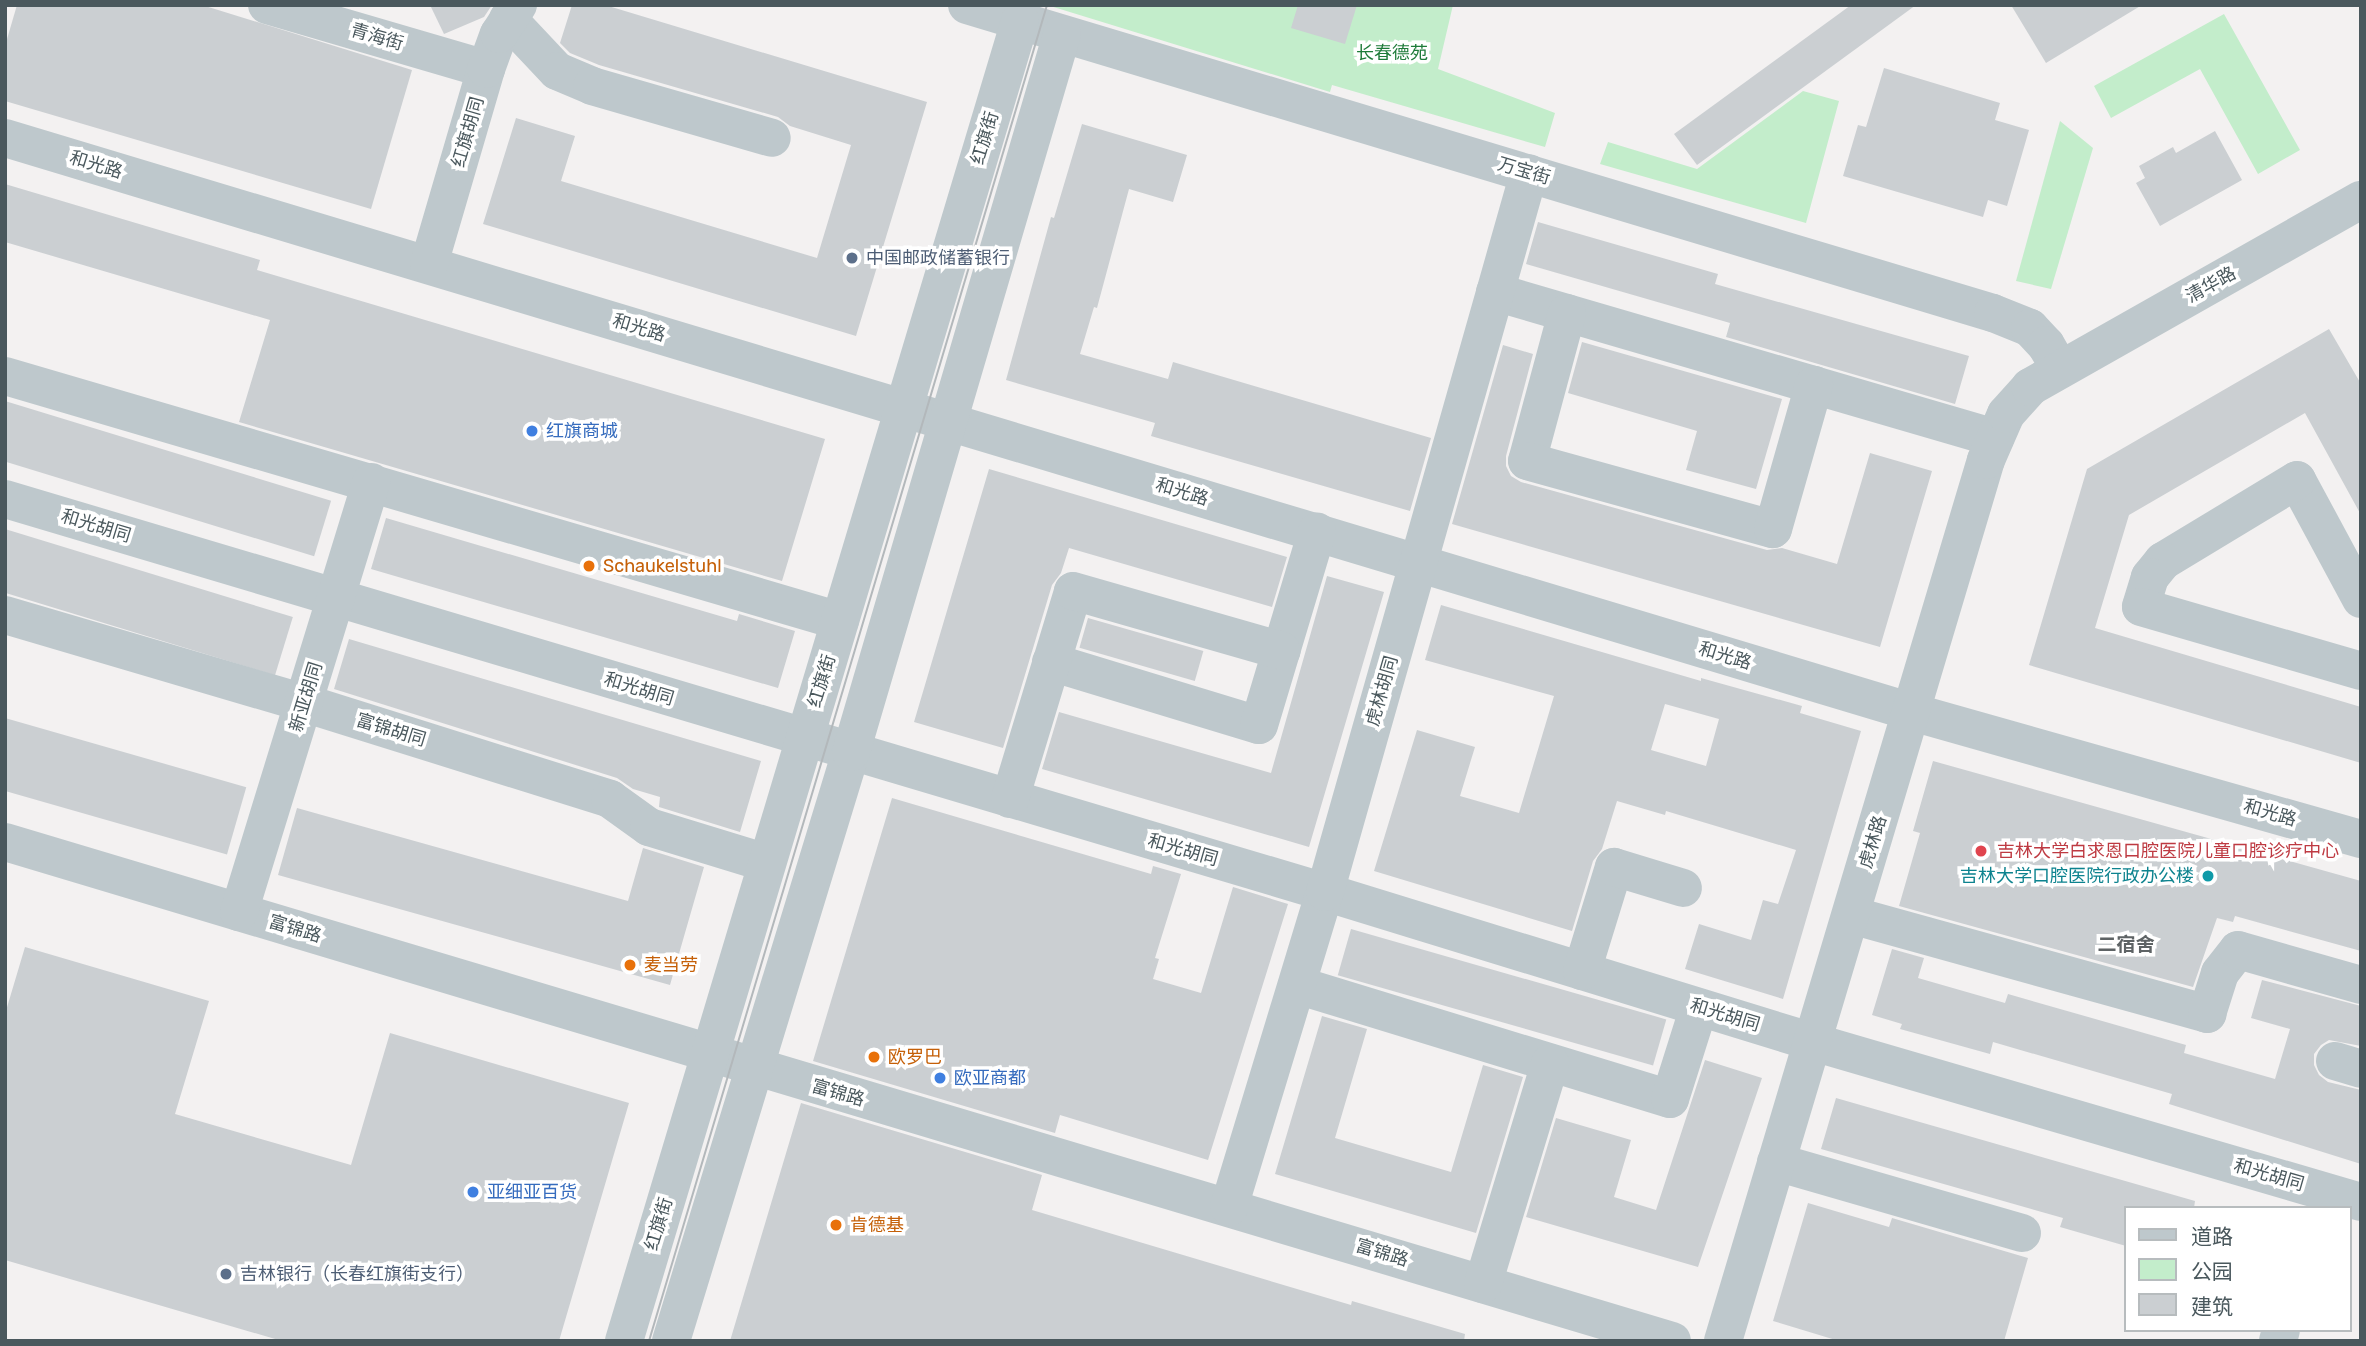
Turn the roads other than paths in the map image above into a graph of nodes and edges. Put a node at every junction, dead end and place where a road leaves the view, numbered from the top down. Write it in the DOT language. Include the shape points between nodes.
graph roads {
  1 [pos="267,5"];
  2 [pos="967,5"];
  3 [pos="513,12"];
  4 [pos="1020,21"];
  5 [pos="1062,34"];
  6 [pos="486,69"];
  7 [pos="5,138"];
  8 [pos="772,138"];
  9 [pos="1530,173"];
  10 [pos="2361,200"];
  11 [pos="429,264"];
  12 [pos="1495,292"];
  13 [pos="1567,313"];
  14 [pos="2060,369"];
  15 [pos="5,376"];
  16 [pos="1814,385"];
  17 [pos="904,409"];
  18 [pos="948,422"];
  19 [pos="1995,438"];
  20 [pos="371,482"];
  21 [pos="5,499"];
  22 [pos="1317,532"];
  23 [pos="1418,564"];
  24 [pos="336,599"];
  25 [pos="2361,599"];
  26 [pos="5,615"];
  27 [pos="840,621"];
  28 [pos="1282,651"];
  29 [pos="1051,662"];
  30 [pos="2361,671"];
  31 [pos="304,702"];
  32 [pos="1912,712"];
  33 [pos="805,738"];
  34 [pos="851,752"];
  35 [pos="1010,799"];
  36 [pos="2359,833"];
  37 [pos="6,845"];
  38 [pos="767,863"];
  39 [pos="1683,888"];
  40 [pos="1325,892"];
  41 [pos="239,912"];
  42 [pos="1851,915"];
  43 [pos="1582,971"];
  44 [pos="1297,985"];
  45 [pos="2361,985"];
  46 [pos="1699,1007"];
  47 [pos="1813,1042"];
  48 [pos="710,1054"];
  49 [pos="1550,1063"];
  50 [pos="755,1068"];
  51 [pos="1776,1162"];
  52 [pos="2319,1199"];
  53 [pos="2361,1202"];
  54 [pos="1229,1207"];
  55 [pos="2022,1233"];
  56 [pos="1483,1284"];
  57 [pos="625,1341"];
  58 [pos="671,1341"];
  59 [pos="1672,1341"];
  60 [pos="1723,1341"];
  1 -- 6 [label="street, 青海街"];
  2 -- 4 [label="street, 万宝街"];
  3 -- 6 [label="street, 红旗胡同"];
  3 -- 8 [label="street" via="533,49 557,71 592,86"];
  4 -- 5 [label="street, 万宝街"];
  4 -- 17 [label="street, 红旗街"];
  5 -- 9 [label="street, 万宝街"];
  5 -- 18 [label="street"];
  6 -- 11 [label="street, 红旗胡同"];
  7 -- 11 [label="street, 和光路"];
  9 -- 12 [label="street, 虎林胡同"];
  9 -- 14 [label="street, 万宝街" via="2014,320 2030,328 2046,345"];
  10 -- 14 [label="street, 清华路"];
  11 -- 17 [label="street, 和光路"];
  12 -- 13 [label="street"];
  12 -- 23 [label="street, 虎林胡同"];
  13 -- 16 [label="street"];
  13 -- 16 [label="street" via="1527,461 1773,529"];
  14 -- 19 [label="street, 虎林路" via="2030,387 2006,414"];
  15 -- 20 [label="street"];
  16 -- 19 [label="street"];
  17 -- 18 [label="street, 和光路"];
  17 -- 27 [label="street, 红旗街"];
  18 -- 22 [label="street, 和光路"];
  18 -- 34 [label="street"];
  19 -- 32 [label="street, 虎林路"];
  20 -- 24 [label="street, 新亚胡同"];
  20 -- 27 [label="street"];
  21 -- 24 [label="street, 和光胡同"];
  22 -- 23 [label="street, 和光路"];
  22 -- 28 [label="street"];
  23 -- 32 [label="street, 和光路"];
  23 -- 40 [label="street, 虎林胡同"];
  24 -- 31 [label="street, 新亚胡同"];
  24 -- 33 [label="street, 和光胡同"];
  25 -- 30 [label="street" via="2297,480 2163,561 2150,577 2141,607"];
  26 -- 31 [label="street, 富锦胡同"];
  27 -- 33 [label="street, 红旗街"];
  28 -- 29 [label="street" via="1073,591"];
  28 -- 29 [label="street" via="1259,725"];
  29 -- 35 [label="street"];
  31 -- 38 [label="street, 富锦胡同" via="610,799 649,827"];
  31 -- 41 [label="street, 新亚胡同"];
  32 -- 36 [label="street, 和光路"];
  32 -- 42 [label="street, 虎林路"];
  33 -- 34 [label="street, 和光胡同"];
  33 -- 38 [label="street, 红旗街"];
  34 -- 35 [label="street, 和光胡同"];
  34 -- 50 [label="street"];
  35 -- 40 [label="street, 和光胡同"];
  37 -- 41 [label="street, 富锦路"];
  38 -- 48 [label="street, 红旗街"];
  39 -- 43 [label="street" via="1614,867"];
  40 -- 43 [label="street, 和光胡同"];
  40 -- 44 [label="street, 虎林胡同"];
  41 -- 48 [label="street, 富锦路"];
  42 -- 45 [label="street" via="2207,1014 2220,972 2238,950"];
  42 -- 47 [label="street, 虎林路"];
  43 -- 46 [label="street, 和光胡同"];
  44 -- 49 [label="street"];
  44 -- 54 [label="street, 虎林胡同"];
  46 -- 47 [label="street, 和光胡同"];
  46 -- 49 [label="street" via="1670,1099"];
  47 -- 51 [label="street, 虎林路"];
  47 -- 52 [label="street, 和光胡同"];
  48 -- 50 [label="street, 富锦路"];
  48 -- 57 [label="street, 红旗街"];
  49 -- 56 [label="street"];
  50 -- 54 [label="street, 富锦路"];
  50 -- 58 [label="street"];
  51 -- 55 [label="street"];
  51 -- 60 [label="street, 虎林路"];
  52 -- 53 [label="street, 和光胡同"];
  54 -- 56 [label="street, 富锦路"];
  56 -- 59 [label="street, 富锦路"];
}
